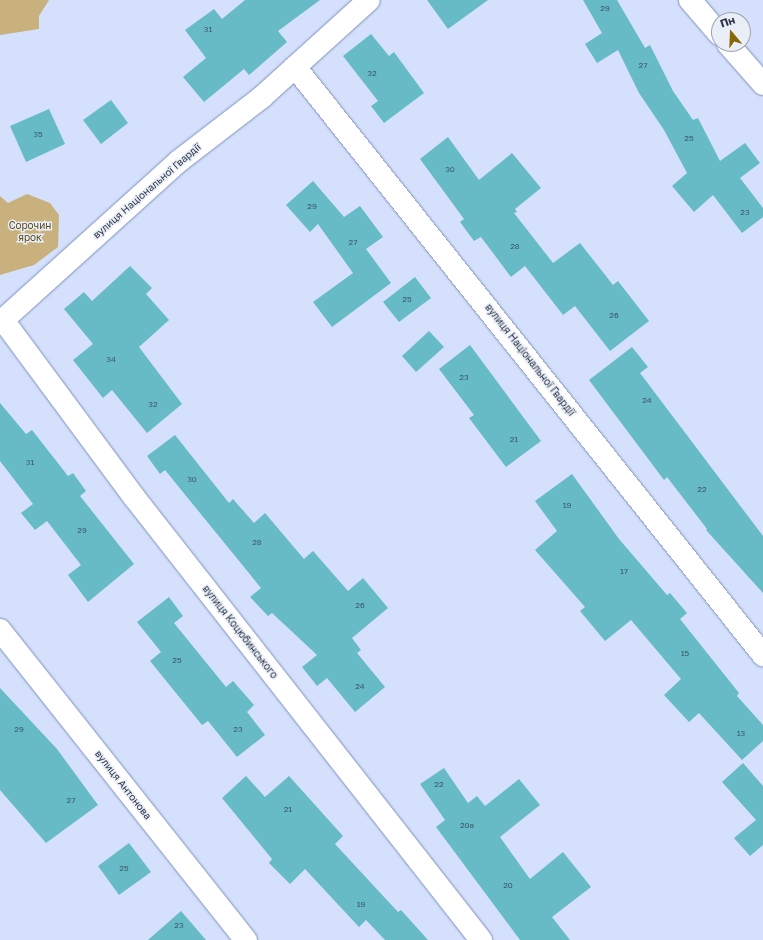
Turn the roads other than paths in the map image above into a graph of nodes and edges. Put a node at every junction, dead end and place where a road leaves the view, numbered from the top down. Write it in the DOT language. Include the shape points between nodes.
graph roads {
  1 [pos="369,0"];
  2 [pos="690,0"];
  3 [pos="711,25"];
  4 [pos="735,52"];
  5 [pos="295,66"];
  6 [pos="763,84"];
  7 [pos="2,320"];
  8 [pos="0,630"];
  9 [pos="763,655"];
  10 [pos="246,940"];
  11 [pos="481,940"];
  1 -- 5 [label="street, вулиця Національної Гвардії"];
  2 -- 3 [label="street"];
  4 -- 6 [label="street"];
  5 -- 7 [label="street, вулиця Національної Гвардії" via="262,97 179,161"];
  5 -- 9 [label="street, вулиця Національної Гвардії"];
  7 -- 11 [label="street, вулиця Коцюбинського" via="134,497"];
  8 -- 10 [label="street, вулиця Антонова"];
}
